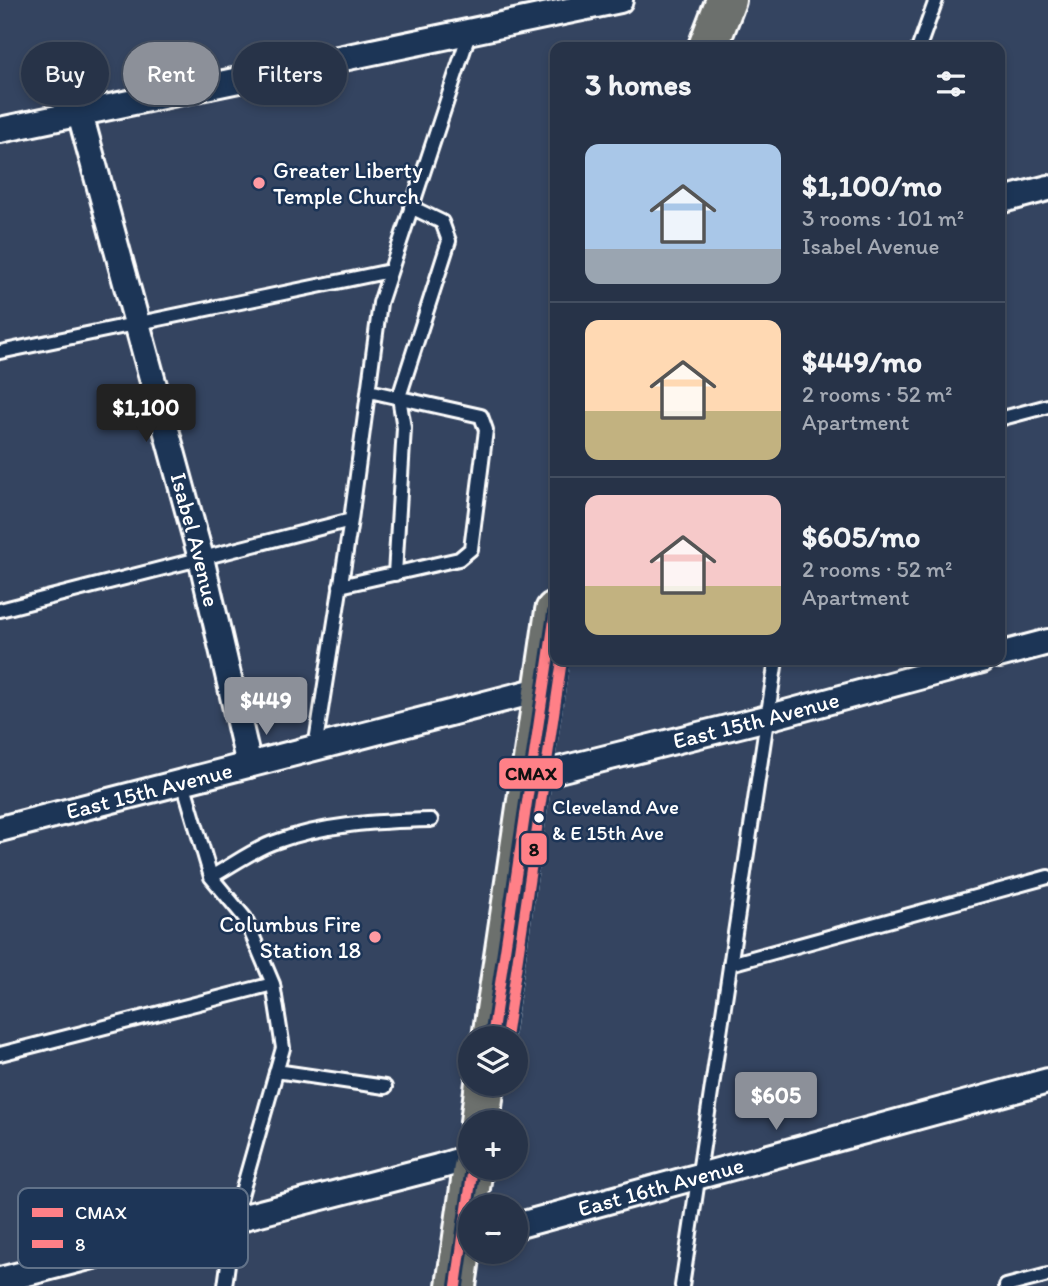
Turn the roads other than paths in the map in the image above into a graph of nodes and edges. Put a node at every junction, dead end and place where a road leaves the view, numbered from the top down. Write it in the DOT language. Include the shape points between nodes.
graph roads {
  1 [pos="620,0"];
  2 [pos="726,0"];
  3 [pos="936,0"];
  4 [pos="470,30"];
  5 [pos="710,42"];
  6 [pos="921,42"];
  7 [pos="80,114"];
  8 [pos="0,130"];
  9 [pos="1048,188"];
  10 [pos="1005,199"];
  11 [pos="411,208"];
  12 [pos="390,271"];
  13 [pos="137,324"];
  14 [pos="0,352"];
  15 [pos="369,391"];
  16 [pos="399,397"];
  17 [pos="1048,407"];
  18 [pos="1005,418"];
  19 [pos="351,520"];
  20 [pos="201,558"];
  21 [pos="395,574"];
  22 [pos="341,586"];
  23 [pos="0,610"];
  24 [pos="1048,642"];
  25 [pos="550,644"];
  26 [pos="1005,653"];
  27 [pos="775,665"];
  28 [pos="963,665"];
  29 [pos="543,689"];
  30 [pos="767,718"];
  31 [pos="315,748"];
  32 [pos="249,765"];
  33 [pos="530,777"];
  34 [pos="183,782"];
  35 [pos="431,820"];
  36 [pos="0,829"];
  37 [pos="211,877"];
  38 [pos="1048,877"];
  39 [pos="730,964"];
  40 [pos="273,984"];
  41 [pos="494,1026"];
  42 [pos="0,1054"];
  43 [pos="276,1071"];
  44 [pos="1048,1081"];
  45 [pos="385,1087"];
  46 [pos="458,1161"];
  47 [pos="699,1177"];
  48 [pos="243,1188"];
  49 [pos="248,1216"];
  50 [pos="528,1223"];
  51 [pos="461,1264"];
  52 [pos="47,1268"];
  53 [pos="227,1268"];
  54 [pos="1048,1275"];
  55 [pos="0,1280"];
  56 [pos="225,1286"];
  57 [pos="456,1286"];
  58 [pos="682,1286"];
  59 [pos="1006,1286"];
  1 -- 4 [label="street"];
  2 -- 5 [label="main road"];
  3 -- 6 [label="lane"];
  4 -- 7 [label="street"];
  4 -- 11 [label="lane"];
  7 -- 8 [label="street"];
  7 -- 13 [label="street, Isabel Avenue"];
  9 -- 10 [label="street"];
  11 -- 12 [label="lane"];
  11 -- 16 [label="lane" via="442,222 449,241"];
  12 -- 13 [label="lane"];
  12 -- 15 [label="lane" via="380,303"];
  13 -- 14 [label="lane"];
  13 -- 20 [label="street, Isabel Avenue"];
  15 -- 16 [label="lane"];
  15 -- 19 [label="lane"];
  16 -- 21 [label="lane" via="404,428"];
  16 -- 21 [label="lane" via="481,416 486,430 471,549 459,558"];
  17 -- 18 [label="lane"];
  19 -- 20 [label="lane"];
  19 -- 22 [label="lane"];
  20 -- 23 [label="lane"];
  20 -- 32 [label="street, Isabel Avenue"];
  21 -- 22 [label="lane"];
  22 -- 31 [label="lane"];
  24 -- 26 [label="street"];
  25 -- 29 [label="main road"];
  27 -- 30 [label="lane"];
  28 -- 30 [label="street, East 15th Avenue"];
  29 -- 31 [label="street, East 15th Avenue"];
  29 -- 33 [label="main road"];
  30 -- 33 [label="street, East 15th Avenue"];
  30 -- 39 [label="lane"];
  31 -- 32 [label="street, East 15th Avenue"];
  32 -- 34 [label="street, East 15th Avenue"];
  33 -- 41 [label="main road"];
  34 -- 36 [label="street, East 15th Avenue"];
  34 -- 37 [label="lane"];
  35 -- 37 [label="lane" via="369,821 316,832 271,844"];
  37 -- 40 [label="lane" via="245,918"];
  38 -- 39 [label="lane"];
  39 -- 47 [label="lane"];
  40 -- 42 [label="lane"];
  40 -- 43 [label="lane" via="283,1048"];
  43 -- 45 [label="lane"];
  43 -- 48 [label="lane"];
  44 -- 47 [label="street, East 16th Avenue"];
  46 -- 49 [label="street"];
  47 -- 50 [label="street, East 16th Avenue"];
  47 -- 58 [label="lane"];
  51 -- 57 [label="main road"];
  52 -- 55 [label="street"];
  53 -- 56 [label="lane"];
  54 -- 59 [label="lane"];
}
